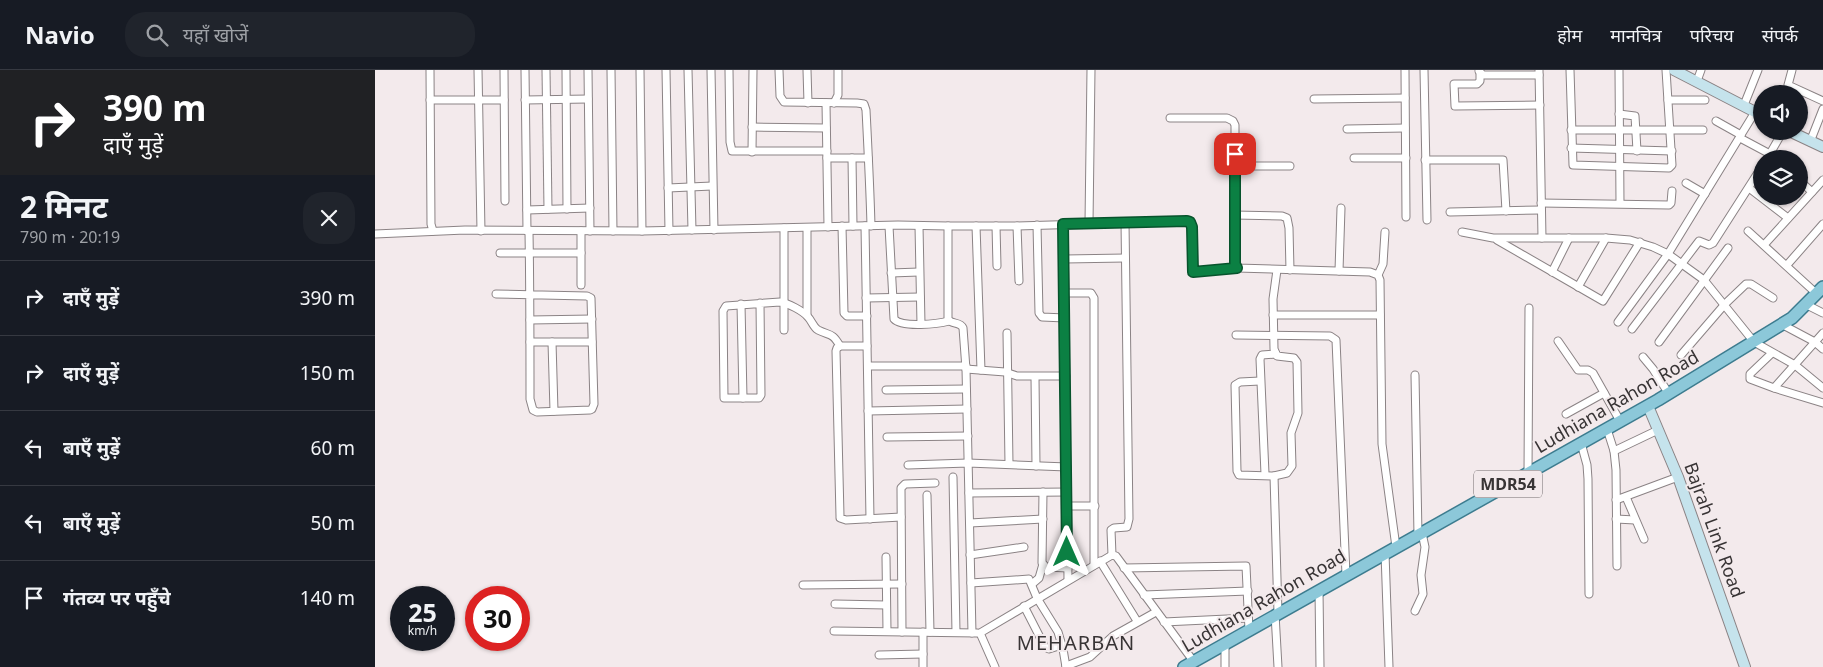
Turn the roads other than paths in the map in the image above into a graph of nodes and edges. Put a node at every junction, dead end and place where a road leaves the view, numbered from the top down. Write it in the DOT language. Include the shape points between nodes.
graph roads {
  1 [pos="429,70"];
  2 [pos="478,70"];
  3 [pos="504,70"];
  4 [pos="525,70"];
  5 [pos="546,70"];
  6 [pos="565,70"];
  7 [pos="588,70"];
  8 [pos="611,70"];
  9 [pos="640,70"];
  10 [pos="666,70"];
  11 [pos="688,70"];
  12 [pos="711,70"];
  13 [pos="729,70"];
  14 [pos="753,70"];
  15 [pos="779,70"];
  16 [pos="807,70"];
  17 [pos="839,70"];
  18 [pos="1091,70"];
  19 [pos="1405,70"];
  20 [pos="1424,70"];
  21 [pos="1570,70"];
  22 [pos="1619,70"];
  23 [pos="1666,70"];
  24 [pos="1674,70"];
  25 [pos="1701,70"];
  26 [pos="1758,70"];
  27 [pos="1793,70"];
  28 [pos="1480,72"];
  29 [pos="1510,73"];
  30 [pos="1539,73"];
  31 [pos="1697,81"];
  32 [pos="1405,98"];
  33 [pos="566,99"];
  34 [pos="588,99"];
  35 [pos="1314,99"];
  36 [pos="430,100"];
  37 [pos="479,100"];
  38 [pos="504,100"];
  39 [pos="525,100"];
  40 [pos="547,100"];
  41 [pos="1668,100"];
  42 [pos="1705,100"];
  43 [pos="1823,101"];
  44 [pos="808,103"];
  45 [pos="830,103"];
  46 [pos="1540,105"];
  47 [pos="1744,105"];
  48 [pos="1823,109"];
  49 [pos="1753,111"];
  50 [pos="1619,114"];
  51 [pos="1170,118"];
  52 [pos="1753,120"];
  53 [pos="1716,121"];
  54 [pos="752,128"];
  55 [pos="826,128"];
  56 [pos="1405,128"];
  57 [pos="1347,129"];
  58 [pos="1571,130"];
  59 [pos="1703,130"];
  60 [pos="1619,131"];
  61 [pos="1636,131"];
  62 [pos="1670,131"];
  63 [pos="1740,136"];
  64 [pos="1806,140"];
  65 [pos="1810,142"];
  66 [pos="1823,147"];
  67 [pos="1571,148"];
  68 [pos="1620,150"];
  69 [pos="1637,150"];
  70 [pos="1760,150"];
  71 [pos="1671,151"];
  72 [pos="752,152"];
  73 [pos="827,155"];
  74 [pos="853,158"];
  75 [pos="868,158"];
  76 [pos="1354,158"];
  77 [pos="1406,158"];
  78 [pos="1425,160"];
  79 [pos="1235,166"];
  80 [pos="1290,166"];
  81 [pos="1620,167"];
  82 [pos="1823,180"];
  83 [pos="1753,181"];
  84 [pos="1686,183"];
  85 [pos="712,186"];
  86 [pos="691,187"];
  87 [pos="668,188"];
  88 [pos="1749,188"];
  89 [pos="1808,188"];
  90 [pos="1671,191"];
  91 [pos="1812,192"];
  92 [pos="1705,194"];
  93 [pos="505,201"];
  94 [pos="1620,203"];
  95 [pos="1541,206"];
  96 [pos="590,208"];
  97 [pos="1341,208"];
  98 [pos="548,209"];
  99 [pos="567,209"];
  100 [pos="527,210"];
  101 [pos="1506,211"];
  102 [pos="1450,212"];
  103 [pos="1234,215"];
  104 [pos="1406,217"];
  105 [pos="1789,218"];
  106 [pos="1427,220"];
  107 [pos="1125,222"];
  108 [pos="1063,224"];
  109 [pos="1089,224"];
  110 [pos="1823,224"];
  111 [pos="1037,225"];
  112 [pos="842,226"];
  113 [pos="853,226"];
  114 [pos="868,226"];
  115 [pos="889,226"];
  116 [pos="919,226"];
  117 [pos="948,226"];
  118 [pos="976,226"];
  119 [pos="996,226"];
  120 [pos="1017,226"];
  121 [pos="828,227"];
  122 [pos="784,228"];
  123 [pos="807,228"];
  124 [pos="481,230"];
  125 [pos="692,230"];
  126 [pos="714,230"];
  127 [pos="581,231"];
  128 [pos="591,231"];
  129 [pos="613,231"];
  130 [pos="642,231"];
  131 [pos="669,231"];
  132 [pos="1748,231"];
  133 [pos="433,232"];
  134 [pos="528,232"];
  135 [pos="1385,232"];
  136 [pos="1462,232"];
  137 [pos="375,234"];
  138 [pos="1493,238"];
  139 [pos="1541,238"];
  140 [pos="1569,238"];
  141 [pos="1606,238"];
  142 [pos="1640,242"];
  143 [pos="1764,245"];
  144 [pos="1728,248"];
  145 [pos="500,253"];
  146 [pos="529,253"];
  147 [pos="581,253"];
  148 [pos="1668,254"];
  149 [pos="1125,258"];
  150 [pos="1065,259"];
  151 [pos="1682,264"];
  152 [pos="1787,265"];
  153 [pos="997,266"];
  154 [pos="1237,268"];
  155 [pos="1277,270"];
  156 [pos="1290,270"];
  157 [pos="1339,271"];
  158 [pos="919,272"];
  159 [pos="1552,272"];
  160 [pos="891,273"];
  161 [pos="1378,275"];
  162 [pos="1704,280"];
  163 [pos="1019,281"];
  164 [pos="581,284"];
  165 [pos="1578,287"];
  166 [pos="1820,291"];
  167 [pos="1065,293"];
  168 [pos="496,294"];
  169 [pos="530,296"];
  170 [pos="920,297"];
  171 [pos="867,298"];
  172 [pos="892,298"];
  173 [pos="1773,298"];
  174 [pos="760,303"];
  175 [pos="784,303"];
  176 [pos="741,304"];
  177 [pos="1725,304"];
  178 [pos="1807,305"];
  179 [pos="1529,308"];
  180 [pos="1823,314"];
  181 [pos="1380,315"];
  182 [pos="807,316"];
  183 [pos="867,316"];
  184 [pos="1273,316"];
  185 [pos="1065,318"];
  186 [pos="530,320"];
  187 [pos="592,320"];
  188 [pos="949,321"];
  189 [pos="1618,322"];
  190 [pos="921,324"];
  191 [pos="1783,325"];
  192 [pos="1632,329"];
  193 [pos="784,330"];
  194 [pos="1007,333"];
  195 [pos="1823,333"];
  196 [pos="1236,335"];
  197 [pos="1273,336"];
  198 [pos="1559,341"];
  199 [pos="530,342"];
  200 [pos="553,342"];
  201 [pos="592,342"];
  202 [pos="1659,342"];
  203 [pos="1754,342"];
  204 [pos="1815,342"];
  205 [pos="840,346"];
  206 [pos="867,346"];
  207 [pos="1823,349"];
  208 [pos="1772,353"];
  209 [pos="1276,354"];
  210 [pos="1681,354"];
  211 [pos="1643,357"];
  212 [pos="1795,365"];
  213 [pos="868,366"];
  214 [pos="966,368"];
  215 [pos="981,370"];
  216 [pos="1008,373"];
  217 [pos="1415,375"];
  218 [pos="1066,376"];
  219 [pos="1035,377"];
  220 [pos="1260,381"];
  221 [pos="1774,388"];
  222 [pos="1823,388"];
  223 [pos="966,389"];
  224 [pos="886,390"];
  225 [pos="1604,393"];
  226 [pos="1669,394"];
  227 [pos="743,398"];
  228 [pos="1823,403"];
  229 [pos="1648,406"];
  230 [pos="967,409"];
  231 [pos="553,411"];
  232 [pos="869,411"];
  233 [pos="1566,414"];
  234 [pos="1620,422"];
  235 [pos="1607,429"];
  236 [pos="1658,430"];
  237 [pos="967,436"];
  238 [pos="887,437"];
  239 [pos="1581,443"];
  240 [pos="1614,451"];
  241 [pos="968,463"];
  242 [pos="1009,464"];
  243 [pos="908,465"];
  244 [pos="1036,466"];
  245 [pos="1067,467"];
  246 [pos="1529,473"];
  247 [pos="1265,474"];
  248 [pos="1274,476"];
  249 [pos="953,477"];
  250 [pos="1678,477"];
  251 [pos="935,483"];
  252 [pos="1043,492"];
  253 [pos="1067,492"];
  254 [pos="969,493"];
  255 [pos="927,495"];
  256 [pos="1626,497"];
  257 [pos="1616,500"];
  258 [pos="1067,506"];
  259 [pos="1095,506"];
  260 [pos="901,517"];
  261 [pos="870,519"];
  262 [pos="1043,519"];
  263 [pos="1617,519"];
  264 [pos="1635,520"];
  265 [pos="969,523"];
  266 [pos="1420,534"];
  267 [pos="1644,539"];
  268 [pos="1024,547"];
  269 [pos="1396,547"];
  270 [pos="1385,553"];
  271 [pos="1112,554"];
  272 [pos="970,555"];
  273 [pos="885,557"];
  274 [pos="1097,563"];
  275 [pos="1043,564"];
  276 [pos="1617,566"];
  277 [pos="1068,568"];
  278 [pos="1125,568"];
  279 [pos="1347,575"];
  280 [pos="1068,580"];
  281 [pos="971,583"];
  282 [pos="886,584"];
  283 [pos="902,584"];
  284 [pos="1032,584"];
  285 [pos="803,585"];
  286 [pos="1319,590"];
  287 [pos="1248,591"];
  288 [pos="1589,594"];
  289 [pos="1144,595"];
  290 [pos="1037,598"];
  291 [pos="835,604"];
  292 [pos="886,605"];
  293 [pos="1024,606"];
  294 [pos="1415,611"];
  295 [pos="1156,612"];
  296 [pos="1277,614"];
  297 [pos="1137,621"];
  298 [pos="1164,622"];
  299 [pos="1249,624"];
  300 [pos="833,631"];
  301 [pos="887,631"];
  302 [pos="902,632"];
  303 [pos="926,632"];
  304 [pos="956,632"];
  305 [pos="976,633"];
  306 [pos="1225,644"];
  307 [pos="1062,645"];
  308 [pos="923,654"];
  309 [pos="879,655"];
  310 [pos="1189,664"];
  311 [pos="1066,666"];
  312 [pos="923,667"];
  313 [pos="995,667"];
  314 [pos="1225,667"];
  315 [pos="1278,667"];
  316 [pos="1320,667"];
  317 [pos="1389,667"];
  318 [pos="1745,667"];
  1 -- 36 [label="street"];
  2 -- 37 [label="street"];
  3 -- 38 [label="street"];
  4 -- 39 [label="street"];
  5 -- 40 [label="street"];
  6 -- 33 [label="street"];
  7 -- 34 [label="street"];
  8 -- 129 [label="street"];
  9 -- 130 [label="street"];
  10 -- 87 [label="street"];
  11 -- 86 [label="street"];
  12 -- 85 [label="street"];
  13 -- 72 [label="street" via="730,149"];
  14 -- 54 [label="street"];
  15 -- 44 [label="street" via="781,100"];
  16 -- 44 [label="street"];
  17 -- 45 [label="street" via="838,96"];
  18 -- 109 [label="street"];
  19 -- 32 [label="street"];
  20 -- 78 [label="street"];
  21 -- 58 [label="street"];
  22 -- 50 [label="street"];
  23 -- 41 [label="street"];
  24 -- 31 [label="street"];
  25 -- 31 [label="street"];
  26 -- 47 [label="street"];
  27 -- 43 [label="street" via="1788,85"];
  28 -- 29 [label="street"];
  28 -- 46 [label="street" via="1477,84 1453,84 1455,106"];
  29 -- 30 [label="street"];
  30 -- 46 [label="street"];
  31 -- 47 [label="street"];
  32 -- 35 [label="street"];
  32 -- 56 [label="street"];
  33 -- 34 [label="street"];
  33 -- 40 [label="street"];
  33 -- 99 [label="street"];
  34 -- 96 [label="street"];
  36 -- 37 [label="street"];
  36 -- 133 [label="street"];
  37 -- 38 [label="street"];
  37 -- 124 [label="street"];
  38 -- 93 [label="street"];
  39 -- 40 [label="street"];
  39 -- 100 [label="street"];
  40 -- 98 [label="street"];
  41 -- 42 [label="street"];
  41 -- 62 [label="street"];
  44 -- 45 [label="street"];
  45 -- 55 [label="street"];
  45 -- 75 [label="street" via="864,104"];
  46 -- 95 [label="street"];
  47 -- 49 [label="street"];
  48 -- 65 [label="street"];
  50 -- 60 [label="street"];
  50 -- 61 [label="street" via="1635,116"];
  51 -- 79 [label="street" via="1227,118 1233,121"];
  52 -- 63 [label="street"];
  53 -- 63 [label="street"];
  54 -- 55 [label="street"];
  54 -- 72 [label="street"];
  55 -- 73 [label="street"];
  56 -- 57 [label="street"];
  56 -- 77 [label="street"];
  58 -- 60 [label="street"];
  58 -- 67 [label="street"];
  59 -- 62 [label="street"];
  60 -- 61 [label="street"];
  60 -- 68 [label="street"];
  61 -- 62 [label="street"];
  61 -- 69 [label="street"];
  62 -- 71 [label="street"];
  63 -- 70 [label="street"];
  63 -- 92 [label="street"];
  64 -- 65 [label="street"];
  65 -- 66 [label="street"];
  67 -- 68 [label="street"];
  67 -- 81 [label="street" via="1575,166"];
  68 -- 69 [label="street"];
  68 -- 81 [label="street"];
  69 -- 71 [label="street"];
  71 -- 81 [label="street" via="1672,165 1669,168"];
  72 -- 73 [label="street"];
  73 -- 74 [label="street"];
  73 -- 121 [label="street"];
  74 -- 75 [label="street"];
  74 -- 113 [label="street"];
  75 -- 114 [label="street"];
  76 -- 77 [label="street"];
  77 -- 104 [label="street"];
  78 -- 101 [label="street" via="1503,160"];
  78 -- 106 [label="street"];
  79 -- 80 [label="street"];
  79 -- 103 [label="street"];
  81 -- 94 [label="street"];
  82 -- 91 [label="street"];
  83 -- 88 [label="street"];
  84 -- 92 [label="street"];
  85 -- 86 [label="street"];
  85 -- 126 [label="street"];
  86 -- 87 [label="street"];
  86 -- 125 [label="street"];
  87 -- 131 [label="street"];
  88 -- 105 [label="street"];
  88 -- 151 [label="street" via="1713,243 1699,241"];
  89 -- 91 [label="street"];
  90 -- 94 [label="street" via="1669,205"];
  91 -- 105 [label="street"];
  92 -- 148 [label="street"];
  94 -- 95 [label="street"];
  95 -- 101 [label="street"];
  95 -- 139 [label="street"];
  96 -- 99 [label="street"];
  96 -- 128 [label="street"];
  97 -- 157 [label="street"];
  98 -- 99 [label="street"];
  98 -- 100 [label="street"];
  100 -- 134 [label="street"];
  101 -- 102 [label="street"];
  103 -- 154 [label="street"];
  103 -- 156 [label="street" via="1287,218"];
  105 -- 143 [label="street"];
  107 -- 109 [label="street"];
  107 -- 149 [label="street"];
  107 -- 154 [label="street" via="1190,222 1193,272"];
  108 -- 109 [label="street"];
  108 -- 111 [label="street"];
  108 -- 150 [label="street"];
  110 -- 152 [label="street"];
  111 -- 120 [label="street"];
  111 -- 185 [label="street" via="1039,313 1042,317"];
  112 -- 113 [label="street"];
  112 -- 121 [label="street"];
  112 -- 183 [label="street" via="844,313 847,316"];
  113 -- 114 [label="street"];
  114 -- 115 [label="street"];
  114 -- 171 [label="street"];
  115 -- 116 [label="street"];
  115 -- 160 [label="street"];
  116 -- 117 [label="street"];
  116 -- 158 [label="street"];
  117 -- 118 [label="street"];
  117 -- 188 [label="street"];
  118 -- 119 [label="street"];
  118 -- 215 [label="street"];
  119 -- 120 [label="street"];
  119 -- 153 [label="street"];
  120 -- 163 [label="street"];
  121 -- 123 [label="street"];
  122 -- 123 [label="street"];
  122 -- 126 [label="street"];
  122 -- 175 [label="street"];
  123 -- 182 [label="street"];
  124 -- 133 [label="street"];
  124 -- 134 [label="street"];
  125 -- 126 [label="street"];
  125 -- 131 [label="street"];
  127 -- 128 [label="street"];
  127 -- 134 [label="street"];
  127 -- 147 [label="street"];
  128 -- 129 [label="street"];
  129 -- 130 [label="street"];
  130 -- 131 [label="street"];
  132 -- 143 [label="street"];
  133 -- 137 [label="street"];
  134 -- 146 [label="street"];
  135 -- 161 [label="street" via="1383,264"];
  136 -- 138 [label="street"];
  138 -- 139 [label="street"];
  138 -- 159 [label="street"];
  139 -- 140 [label="street"];
  140 -- 141 [label="street"];
  140 -- 159 [label="street"];
  141 -- 142 [label="street"];
  141 -- 165 [label="street"];
  142 -- 148 [label="street"];
  142 -- 165 [label="street" via="1605,300"];
  143 -- 152 [label="street"];
  144 -- 162 [label="street"];
  145 -- 146 [label="street"];
  146 -- 147 [label="street"];
  146 -- 169 [label="street"];
  147 -- 164 [label="street"];
  148 -- 151 [label="street"];
  148 -- 189 [label="street"];
  149 -- 150 [label="street"];
  149 -- 271 [label="street" via="1129,519 1127,527 1111,530"];
  150 -- 167 [label="street"];
  151 -- 162 [label="street"];
  151 -- 192 [label="street"];
  152 -- 166 [label="street"];
  154 -- 155 [label="street"];
  155 -- 156 [label="street"];
  155 -- 184 [label="street"];
  156 -- 157 [label="street"];
  157 -- 161 [label="street"];
  158 -- 160 [label="street"];
  158 -- 170 [label="street"];
  159 -- 165 [label="street"];
  160 -- 172 [label="street"];
  161 -- 181 [label="street"];
  162 -- 177 [label="street"];
  162 -- 202 [label="street"];
  166 -- 178 [label="main road, Ludhiana Rahon Road / MDR54"];
  167 -- 185 [label="street"];
  167 -- 259 [label="street" via="1091,293 1094,298"];
  168 -- 169 [label="street"];
  169 -- 186 [label="street"];
  169 -- 187 [label="street" via="589,297 592,300"];
  170 -- 172 [label="street"];
  170 -- 190 [label="street"];
  171 -- 172 [label="street"];
  171 -- 183 [label="street"];
  172 -- 190 [label="street" via="897,322"];
  173 -- 177 [label="street" via="1749,283"];
  174 -- 175 [label="street"];
  174 -- 176 [label="street"];
  174 -- 227 [label="street" via="761,395 759,398"];
  175 -- 182 [label="street"];
  175 -- 193 [label="street"];
  176 -- 227 [label="street"];
  176 -- 227 [label="street" via="724,308 723,359 725,398"];
  177 -- 203 [label="street"];
  177 -- 210 [label="street"];
  178 -- 180 [label="street"];
  178 -- 191 [label="main road, Ludhiana Rahon Road / MDR54"];
  179 -- 246 [label="street"];
  181 -- 184 [label="street"];
  181 -- 269 [label="street" via="1382,444"];
  182 -- 205 [label="street" via="813,326 831,334"];
  183 -- 206 [label="street"];
  184 -- 197 [label="street"];
  185 -- 218 [label="street"];
  186 -- 187 [label="street"];
  186 -- 199 [label="street"];
  187 -- 201 [label="street"];
  188 -- 190 [label="street"];
  188 -- 214 [label="street" via="963,328"];
  191 -- 203 [label="main road, Ludhiana Rahon Road / MDR54"];
  191 -- 204 [label="street"];
  194 -- 216 [label="street"];
  195 -- 204 [label="street"];
  196 -- 197 [label="street"];
  197 -- 209 [label="street"];
  197 -- 279 [label="street" via="1330,336 1338,343"];
  198 -- 225 [label="street" via="1578,370 1591,371"];
  199 -- 200 [label="street"];
  199 -- 231 [label="street" via="531,407 535,412"];
  200 -- 201 [label="street"];
  200 -- 231 [label="street"];
  201 -- 231 [label="street" via="592,409"];
  203 -- 208 [label="street"];
  203 -- 226 [label="main road, Ludhiana Rahon Road / MDR54"];
  204 -- 207 [label="street"];
  204 -- 212 [label="street"];
  205 -- 206 [label="street"];
  205 -- 261 [label="street" via="836,351 839,516 846,520"];
  206 -- 213 [label="street"];
  208 -- 212 [label="street"];
  208 -- 221 [label="street" via="1749,376 1753,381"];
  209 -- 220 [label="street" via="1260,357"];
  209 -- 248 [label="street" via="1282,358 1294,358 1297,362 1298,413 1291,433 1292,466 1287,473"];
  211 -- 226 [label="street"];
  212 -- 221 [label="street"];
  212 -- 222 [label="street"];
  213 -- 214 [label="street"];
  213 -- 232 [label="street"];
  214 -- 215 [label="street"];
  214 -- 223 [label="street"];
  215 -- 216 [label="street"];
  216 -- 219 [label="street"];
  216 -- 242 [label="street"];
  217 -- 266 [label="street"];
  218 -- 219 [label="street"];
  218 -- 245 [label="street"];
  219 -- 244 [label="street"];
  220 -- 247 [label="street"];
  220 -- 247 [label="street" via="1235,385 1237,474"];
  221 -- 228 [label="street"];
  223 -- 224 [label="street"];
  223 -- 230 [label="street"];
  225 -- 233 [label="street"];
  225 -- 234 [label="street"];
  226 -- 229 [label="main road, Ludhiana Rahon Road / MDR54"];
  229 -- 234 [label="main road, Ludhiana Rahon Road / MDR54"];
  229 -- 236 [label="street, Bajrah Link Road"];
  230 -- 232 [label="street"];
  230 -- 237 [label="street"];
  232 -- 261 [label="street"];
  234 -- 235 [label="main road, Ludhiana Rahon Road / MDR54"];
  235 -- 239 [label="main road, Ludhiana Rahon Road / MDR54"];
  235 -- 240 [label="street"];
  236 -- 240 [label="street"];
  236 -- 250 [label="street, Bajrah Link Road"];
  237 -- 238 [label="street"];
  237 -- 241 [label="street"];
  239 -- 246 [label="main road, Ludhiana Rahon Road / MDR54"];
  239 -- 288 [label="street" via="1588,478"];
  240 -- 257 [label="street"];
  241 -- 242 [label="street"];
  241 -- 243 [label="street"];
  241 -- 254 [label="street"];
  242 -- 244 [label="street"];
  244 -- 245 [label="street"];
  245 -- 253 [label="street"];
  246 -- 266 [label="main road, Ludhiana Rahon Road / MDR54"];
  247 -- 248 [label="street"];
  248 -- 296 [label="street"];
  249 -- 304 [label="street"];
  250 -- 256 [label="street"];
  250 -- 318 [label="street, Bajrah Link Road"];
  251 -- 260 [label="street" via="902,486"];
  252 -- 253 [label="street"];
  252 -- 254 [label="street"];
  252 -- 262 [label="street"];
  253 -- 258 [label="street"];
  254 -- 265 [label="street"];
  255 -- 303 [label="street"];
  256 -- 257 [label="street"];
  256 -- 264 [label="street"];
  257 -- 263 [label="street"];
  258 -- 259 [label="street"];
  258 -- 277 [label="street"];
  259 -- 274 [label="street"];
  260 -- 261 [label="street"];
  260 -- 283 [label="street"];
  262 -- 265 [label="street"];
  262 -- 275 [label="street"];
  263 -- 264 [label="street"];
  263 -- 276 [label="street"];
  264 -- 267 [label="street"];
  265 -- 272 [label="street"];
  266 -- 269 [label="main road, Ludhiana Rahon Road / MDR54"];
  266 -- 294 [label="street" via="1425,547 1421,575 1423,594"];
  268 -- 272 [label="street"];
  269 -- 270 [label="main road, Ludhiana Rahon Road / MDR54"];
  270 -- 279 [label="main road, Ludhiana Rahon Road / MDR54"];
  270 -- 317 [label="street"];
  271 -- 274 [label="street"];
  271 -- 278 [label="street"];
  272 -- 281 [label="street"];
  273 -- 282 [label="street"];
  274 -- 280 [label="street"];
  274 -- 297 [label="street"];
  275 -- 277 [label="street"];
  275 -- 284 [label="street" via="1039,578"];
  277 -- 280 [label="street"];
  278 -- 287 [label="street" via="1244,565"];
  278 -- 289 [label="street"];
  279 -- 286 [label="main road, Ludhiana Rahon Road / MDR54"];
  280 -- 290 [label="street"];
  281 -- 284 [label="street" via="1027,578"];
  281 -- 305 [label="street"];
  282 -- 283 [label="street"];
  282 -- 285 [label="street"];
  282 -- 292 [label="street"];
  283 -- 302 [label="street"];
  284 -- 290 [label="street"];
  286 -- 296 [label="main road, Ludhiana Rahon Road / MDR54"];
  286 -- 316 [label="street"];
  287 -- 289 [label="street"];
  287 -- 299 [label="street"];
  289 -- 295 [label="street"];
  290 -- 293 [label="street"];
  290 -- 307 [label="street" via="1058,632"];
  291 -- 292 [label="street"];
  292 -- 301 [label="street"];
  293 -- 305 [label="street"];
  293 -- 307 [label="street" via="1045,647"];
  295 -- 297 [label="street"];
  295 -- 298 [label="street"];
  296 -- 299 [label="main road, Ludhiana Rahon Road / MDR54"];
  296 -- 315 [label="street"];
  297 -- 311 [label="street" via="1108,640 1090,658"];
  298 -- 299 [label="street"];
  298 -- 310 [label="street"];
  299 -- 306 [label="main road, Ludhiana Rahon Road / MDR54"];
  300 -- 301 [label="street"];
  301 -- 302 [label="street"];
  302 -- 303 [label="street"];
  303 -- 304 [label="street"];
  303 -- 308 [label="street"];
  304 -- 305 [label="street"];
  305 -- 313 [label="street"];
  306 -- 310 [label="main road, Ludhiana Rahon Road / MDR54"];
  306 -- 314 [label="street"];
  307 -- 311 [label="street"];
  308 -- 309 [label="street"];
  308 -- 312 [label="street"];
}
